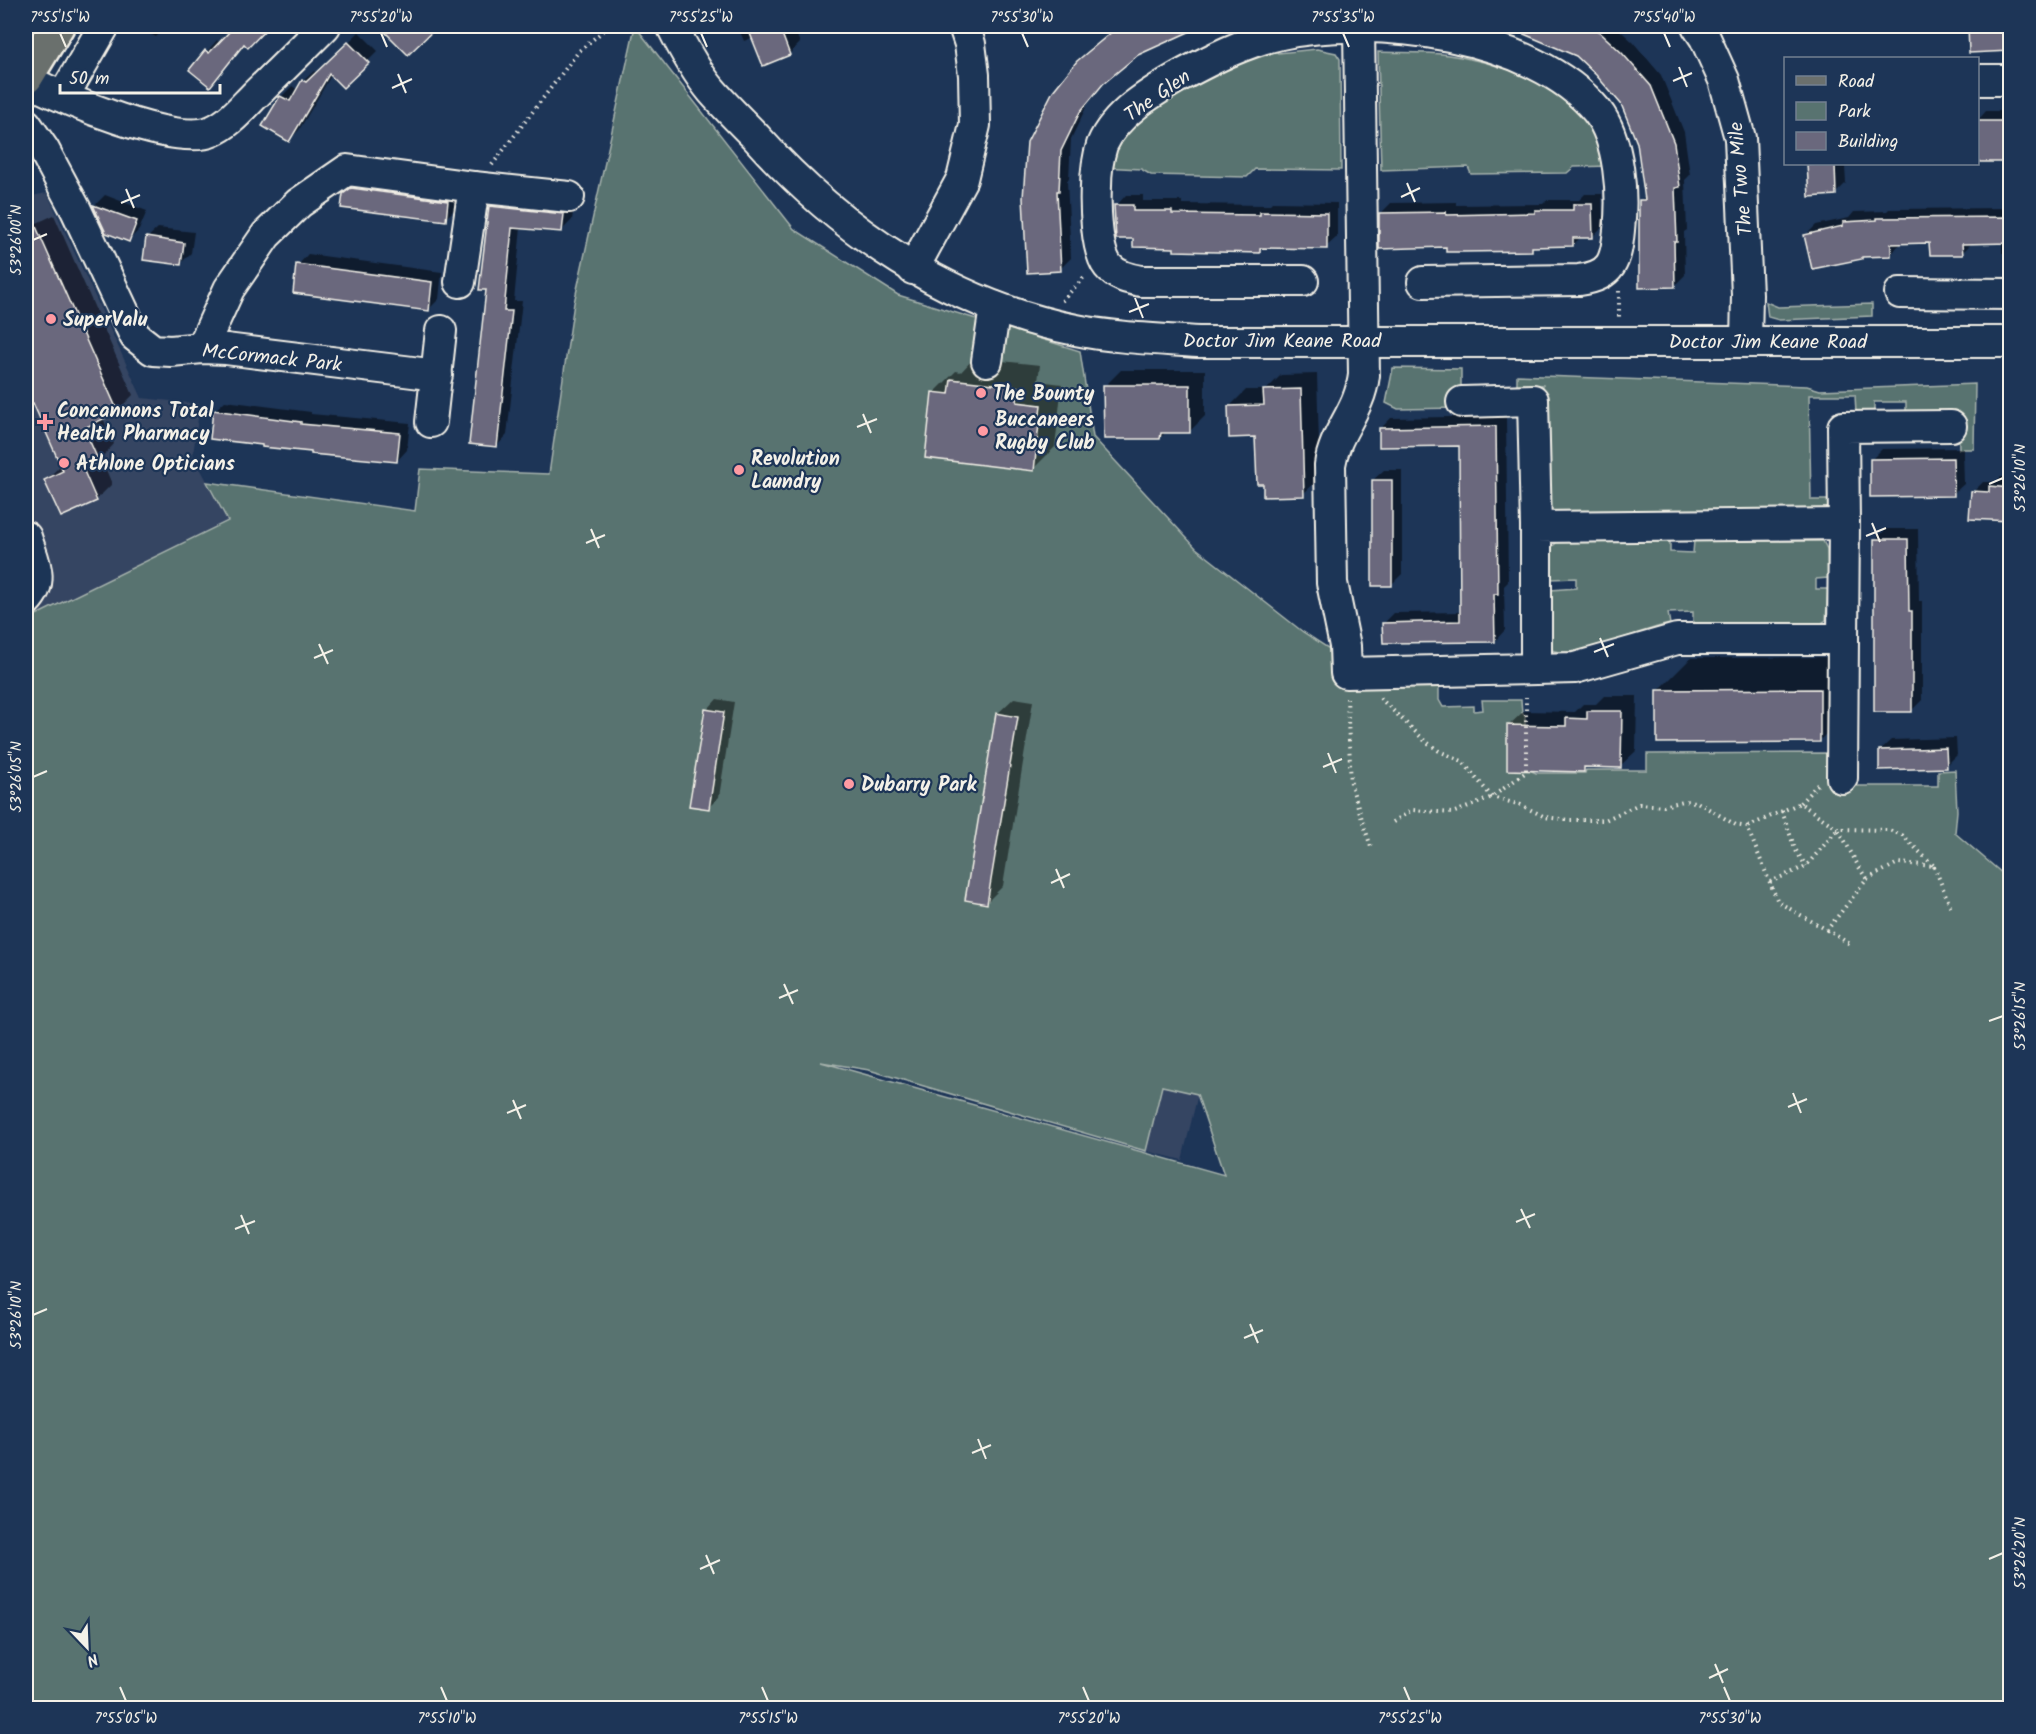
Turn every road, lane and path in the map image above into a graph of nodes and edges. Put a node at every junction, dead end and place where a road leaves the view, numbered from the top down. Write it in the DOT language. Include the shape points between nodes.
graph roads {
  1 [pos="57,26"];
  2 [pos="104,26"];
  3 [pos="325,26"];
  4 [pos="609,26"];
  5 [pos="672,26"];
  6 [pos="964,26"];
  7 [pos="1697,26"];
  8 [pos="1359,28"];
  9 [pos="26,79"];
  10 [pos="1979,80"];
  11 [pos="2010,80"];
  12 [pos="63,97"];
  13 [pos="26,124"];
  14 [pos="474,188"];
  15 [pos="569,197"];
  16 [pos="1108,266"];
  17 [pos="1611,267"];
  18 [pos="913,269"];
  19 [pos="1303,281"];
  20 [pos="460,282"];
  21 [pos="1423,282"];
  22 [pos="1900,292"];
  23 [pos="2010,294"];
  24 [pos="995,307"];
  25 [pos="1043,322"];
  26 [pos="441,331"];
  27 [pos="1363,340"];
  28 [pos="1746,340"];
  29 [pos="1620,342"];
  30 [pos="2010,342"];
  31 [pos="202,348"];
  32 [pos="987,361"];
  33 [pos="437,375"];
  34 [pos="1462,402"];
  35 [pos="431,422"];
  36 [pos="1950,426"];
  37 [pos="1844,524"];
  38 [pos="1536,527"];
  39 [pos="26,537"];
  40 [pos="26,601"];
  41 [pos="1843,639"];
  42 [pos="1536,669"];
  43 [pos="1355,673"];
  44 [pos="1526,697"];
  45 [pos="1842,778"];
  46 [pos="1492,797"];
  47 [pos="1782,812"];
  48 [pos="1393,822"];
  49 [pos="1747,827"];
  50 [pos="1838,829"];
  51 [pos="1371,847"];
  52 [pos="1806,866"];
  53 [pos="1934,866"];
  54 [pos="1867,879"];
  55 [pos="1770,882"];
  56 [pos="1951,908"];
  57 [pos="1827,930"];
  58 [pos="1850,944"];
  1 -- 9 [label="main road"];
  2 -- 12 [label="street"];
  3 -- 12 [label="street" via="224,125 201,135 145,127"];
  4 -- 14 [label="path" via="579,51"];
  5 -- 18 [label="street, Doctor Jim Keane Road" via="711,89 776,160 847,223"];
  6 -- 18 [label="street" via="974,75 975,125 962,179"];
  7 -- 28 [label="street, The Two Mile" via="1724,80 1740,138"];
  8 -- 16 [label="street, The Glen" via="1293,32 1252,42 1170,82 1128,111 1103,144 1096,175 1099,241"];
  8 -- 17 [label="street, The Glen" via="1413,30 1517,54 1587,100 1599,113 1614,146 1618,168 1620,224"];
  8 -- 27 [label="street"];
  9 -- 12 [label="street"];
  10 -- 11 [label="street"];
  13 -- 31 [label="street, McCormack Park" via="76,210 135,336 153,350"];
  14 -- 15 [label="street"];
  14 -- 20 [label="street"];
  14 -- 31 [label="street" via="347,170 299,203 266,234 229,290"];
  16 -- 19 [label="street" via="1141,281"];
  16 -- 25 [label="path" via="1089,272"];
  17 -- 21 [label="street" via="1596,277 1579,280"];
  17 -- 29 [label="path" via="1620,285"];
  18 -- 24 [label="street, Doctor Jim Keane Road"];
  22 -- 23 [label="street"];
  24 -- 25 [label="street, Doctor Jim Keane Road"];
  24 -- 32 [label="street"];
  25 -- 27 [label="street, Doctor Jim Keane Road" via="1141,339"];
  26 -- 33 [label="street"];
  27 -- 29 [label="street, Doctor Jim Keane Road"];
  27 -- 43 [label="street" via="1361,393 1334,447 1330,465 1332,583 1345,646"];
  28 -- 29 [label="street, Doctor Jim Keane Road"];
  28 -- 30 [label="street, Doctor Jim Keane Road"];
  31 -- 33 [label="street, McCormack Park"];
  33 -- 35 [label="street"];
  34 -- 38 [label="street" via="1533,400"];
  36 -- 37 [label="street" via="1843,415"];
  37 -- 38 [label="street"];
  37 -- 41 [label="street"];
  38 -- 42 [label="street"];
  39 -- 40 [label="street" via="38,578"];
  41 -- 42 [label="street" via="1677,639 1575,668"];
  41 -- 45 [label="street"];
  42 -- 43 [label="street"];
  43 -- 46 [label="path" via="1424,740 1462,761"];
  43 -- 51 [label="path" via="1351,785"];
  44 -- 46 [label="path" via="1526,772"];
  46 -- 48 [label="path" via="1452,813 1412,810"];
  46 -- 49 [label="path" via="1545,817 1569,820 1605,820 1639,804 1664,806 1697,801 1736,825"];
  47 -- 49 [label="path"];
  47 -- 50 [label="path" via="1800,803"];
  47 -- 52 [label="path" via="1795,849"];
  49 -- 55 [label="path"];
  50 -- 52 [label="path"];
  50 -- 53 [label="path" via="1889,830 1902,835"];
  50 -- 54 [label="path"];
  52 -- 55 [label="path"];
  53 -- 54 [label="path" via="1898,863"];
  53 -- 56 [label="path"];
  54 -- 57 [label="path"];
  55 -- 57 [label="path" via="1778,902"];
  57 -- 58 [label="path"];
}
